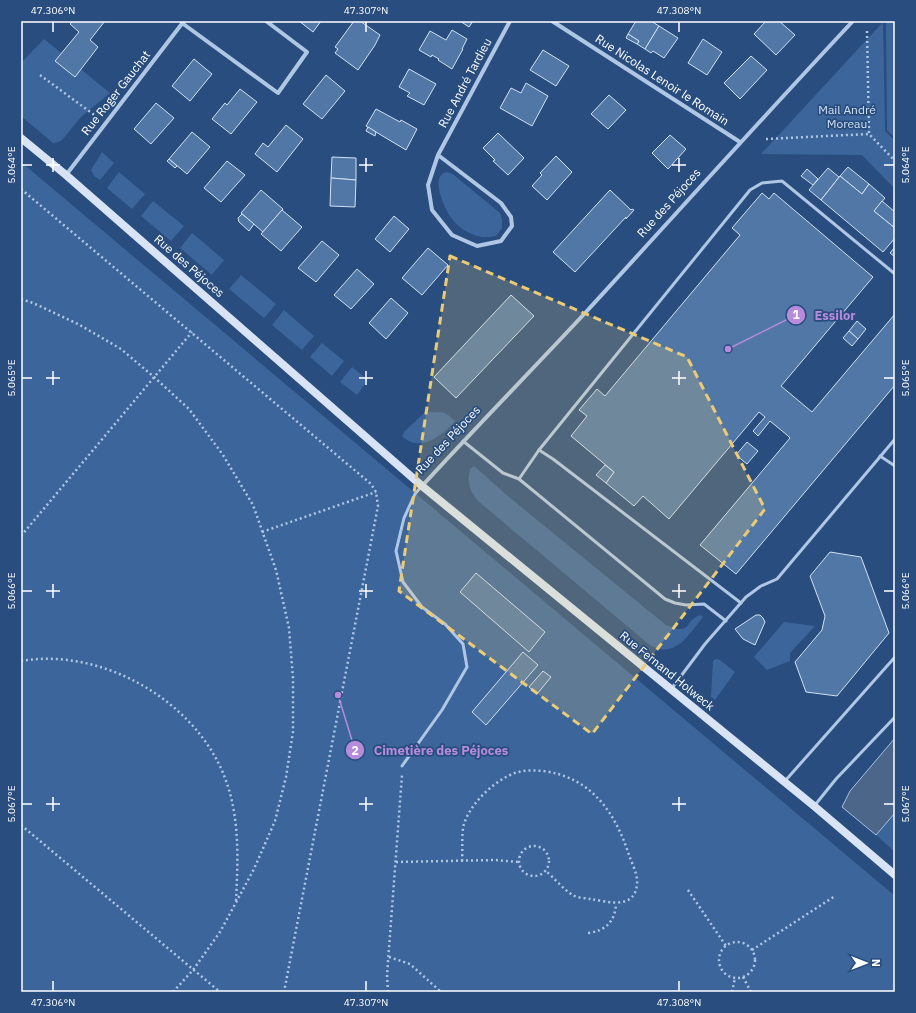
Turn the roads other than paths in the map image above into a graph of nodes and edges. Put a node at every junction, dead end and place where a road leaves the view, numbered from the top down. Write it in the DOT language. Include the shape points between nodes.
graph roads {
  1 [pos="266,21"];
  2 [pos="510,21"];
  3 [pos="552,21"];
  4 [pos="853,21"];
  5 [pos="183,22"];
  6 [pos="21,138"];
  7 [pos="740,142"];
  8 [pos="438,155"];
  9 [pos="66,175"];
  10 [pos="895,274"];
  11 [pos="895,439"];
  12 [pos="463,441"];
  13 [pos="539,450"];
  14 [pos="880,456"];
  15 [pos="895,466"];
  16 [pos="519,479"];
  17 [pos="422,486"];
  18 [pos="741,603"];
  19 [pos="726,620"];
  20 [pos="895,657"];
  21 [pos="671,690"];
  22 [pos="895,717"];
  23 [pos="402,766"];
  24 [pos="784,782"];
  25 [pos="814,806"];
  26 [pos="895,875"];
  1 -- 5 [label="street, Rue Roger Gauchat" via="307,52 278,94"];
  2 -- 8 [label="street, Rue André Tardieu"];
  3 -- 7 [label="street, Rue Nicolas Lenoir le Romain"];
  4 -- 7 [label="street, Rue des Péjoces"];
  5 -- 9 [label="street, Rue Roger Gauchat"];
  6 -- 9 [label="street, Rue des Péjoces"];
  7 -- 12 [label="street, Rue des Péjoces" via="591,306"];
  8 -- 8 [label="street, Rue André Tardieu" via="428,185 432,210 452,235 477,246 501,241 512,226 511,217 501,203"];
  9 -- 17 [label="street, Rue des Péjoces"];
  10 -- 13 [label="lane" via="782,181 762,183 750,190"];
  11 -- 14 [label="lane"];
  12 -- 16 [label="lane" via="503,473"];
  12 -- 17 [label="street, Rue des Péjoces"];
  13 -- 16 [label="lane"];
  13 -- 18 [label="lane"];
  14 -- 15 [label="lane"];
  14 -- 18 [label="lane" via="776,578 761,586"];
  16 -- 19 [label="lane" via="665,599 675,604 704,604"];
  17 -- 21 [label="street, Rue Fernand Holweck"];
  17 -- 23 [label="lane" via="415,494 404,518 396,551 403,582 422,607 445,624 463,644 467,667 442,710"];
  18 -- 19 [label="lane"];
  19 -- 21 [label="lane"];
  20 -- 24 [label="lane"];
  21 -- 24 [label="street, Rue Fernand Holweck"];
  22 -- 25 [label="lane"];
  24 -- 25 [label="street, Rue Fernand Holweck"];
  25 -- 26 [label="street, Rue Fernand Holweck"];
}
